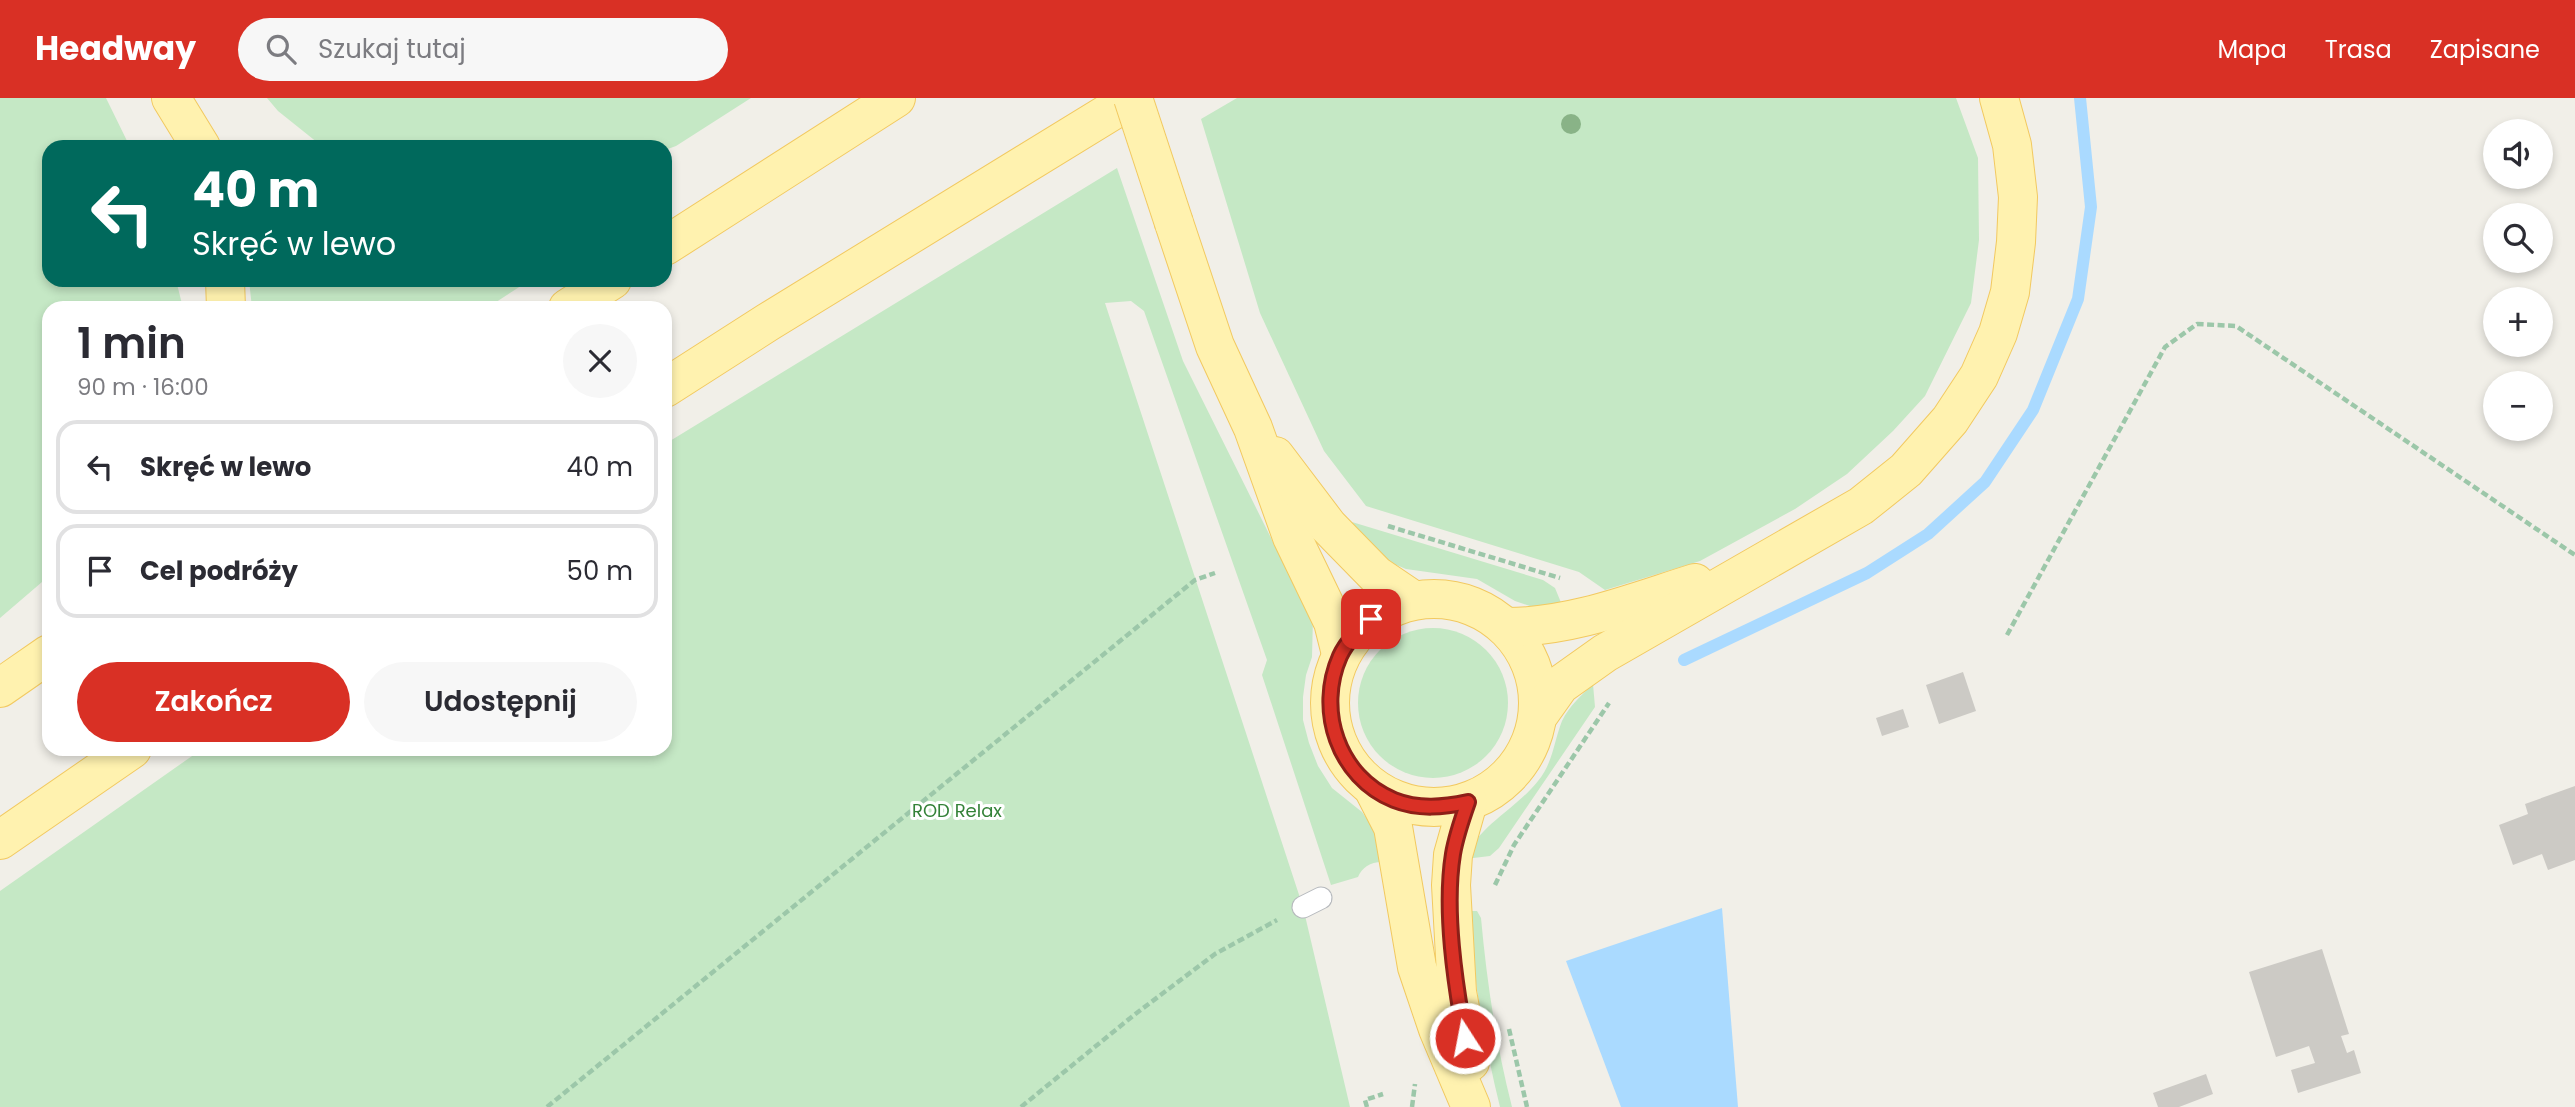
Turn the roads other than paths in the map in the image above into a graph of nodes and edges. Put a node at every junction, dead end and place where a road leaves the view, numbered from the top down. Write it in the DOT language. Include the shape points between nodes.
graph roads {
  1 [pos="171,98"];
  2 [pos="896,98"];
  3 [pos="1133,98"];
  4 [pos="1999,98"];
  5 [pos="197,140"];
  6 [pos="707,219"];
  7 [pos="672,228"];
  8 [pos="672,242"];
  9 [pos="601,287"];
  10 [pos="579,301"];
  11 [pos="672,384"];
  12 [pos="1253,428"];
  13 [pos="1761,563"];
  14 [pos="1413,600"];
  15 [pos="1507,627"];
  16 [pos="42,646"];
  17 [pos="1341,654"];
  18 [pos="42,659"];
  19 [pos="4,685"];
  20 [pos="1538,716"];
  21 [pos="122,756"];
  22 [pos="1373,788"];
  23 [pos="1468,802"];
  24 [pos="0,840"];
  25 [pos="1471,1107"];
  26 [pos="1479,1107"];
  1 -- 5 [label="main road"];
  2 -- 6 [label="main road"];
  3 -- 11 [label="main road"];
  3 -- 12 [label="main road, bridge" via="1215,346"];
  4 -- 13 [label="main road" via="2012,145 2018,197 2016,242 2010,292 1979,376 1950,420 1906,470 1861,506"];
  6 -- 7 [label="main road"];
  6 -- 8 [label="main road"];
  9 -- 10 [label="main road"];
  12 -- 14 [label="main road" via="1328,526 1376,575"];
  12 -- 17 [label="main road" via="1292,537 1333,622"];
  13 -- 15 [label="main road" via="1590,615 1533,627"];
  13 -- 20 [label="main road" via="1605,653 1560,685"];
  14 -- 15 [label="main road" via="1464,602"];
  14 -- 17 [label="main road" via="1371,619"];
  15 -- 20 [label="main road" via="1533,668"];
  16 -- 19 [label="main road"];
  17 -- 22 [label="main road" via="1331,683 1336,741 1351,767"];
  18 -- 19 [label="main road"];
  20 -- 23 [label="main road" via="1531,744 1516,769 1495,789"];
  21 -- 24 [label="main road"];
  22 -- 23 [label="main road" via="1394,800 1419,806"];
  22 -- 25 [label="main road" via="1392,827 1417,967"];
  23 -- 26 [label="main road" via="1453,855 1452,934 1457,992"];
}
